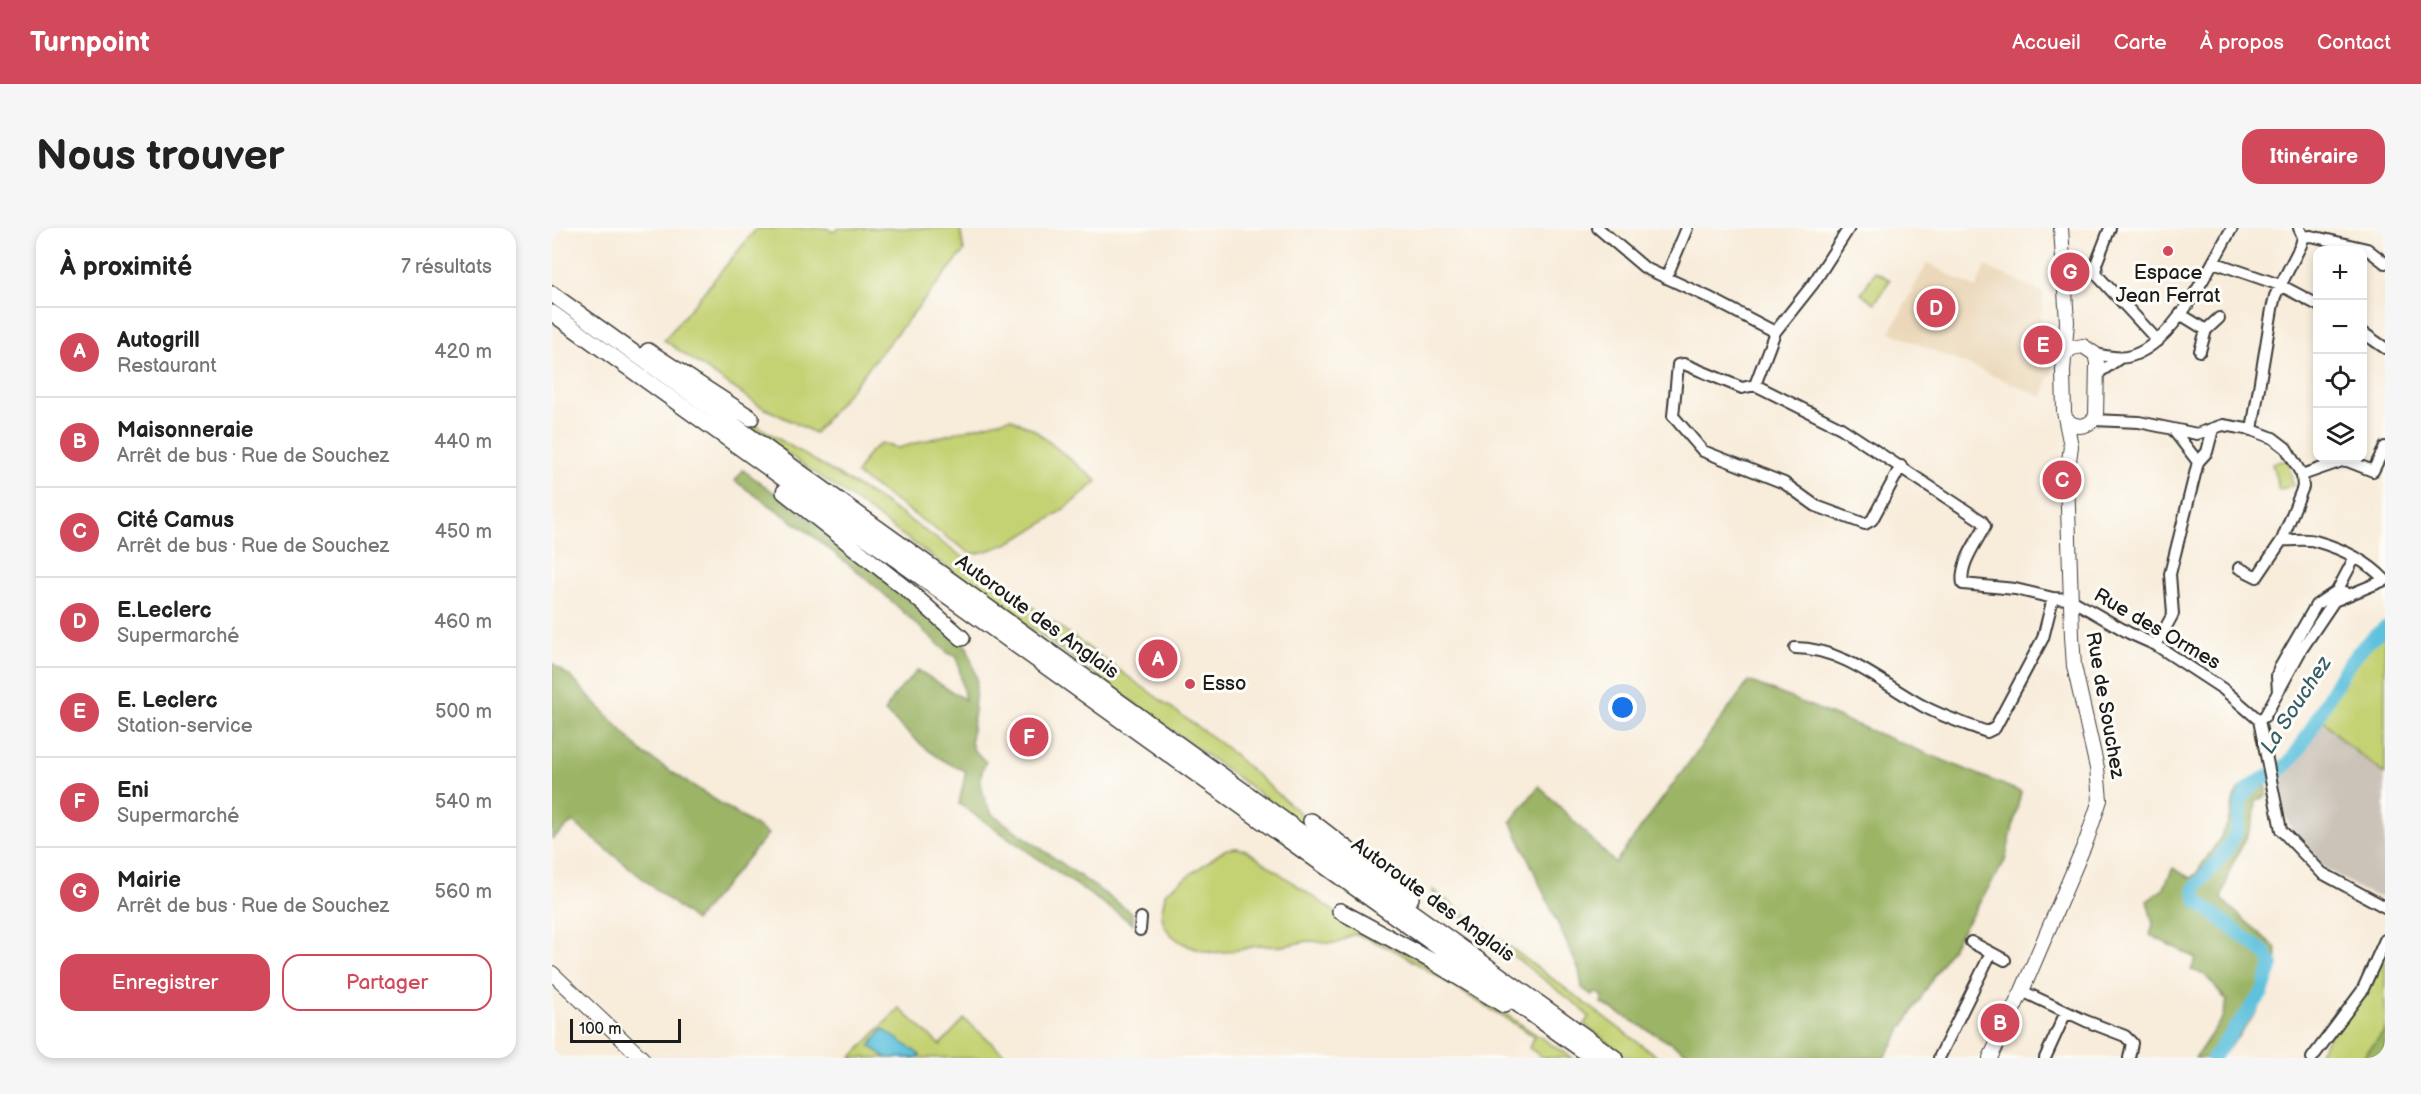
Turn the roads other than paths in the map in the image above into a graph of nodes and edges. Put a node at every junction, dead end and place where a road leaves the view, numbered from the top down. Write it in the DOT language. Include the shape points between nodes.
graph roads {
  1 [pos="1598,228"];
  2 [pos="1687,228"];
  3 [pos="1849,228"];
  4 [pos="2061,228"];
  5 [pos="2109,228"];
  6 [pos="2232,228"];
  7 [pos="2301,233"];
  8 [pos="2213,262"];
  9 [pos="2385,263"];
  10 [pos="1666,278"];
  11 [pos="2280,285"];
  12 [pos="2313,302"];
  13 [pos="556,303"];
  14 [pos="2180,314"];
  15 [pos="2219,318"];
  16 [pos="2067,322"];
  17 [pos="2206,330"];
  18 [pos="1775,332"];
  19 [pos="2367,335"];
  20 [pos="2158,340"];
  21 [pos="2083,346"];
  22 [pos="2385,348"];
  23 [pos="2200,351"];
  24 [pos="2065,354"];
  25 [pos="2095,354"];
  26 [pos="2120,358"];
  27 [pos="2097,374"];
  28 [pos="1755,385"];
  29 [pos="663,394"];
  30 [pos="751,418"];
  31 [pos="2068,421"];
  32 [pos="2090,422"];
  33 [pos="2213,429"];
  34 [pos="2253,430"];
  35 [pos="2174,431"];
  36 [pos="2071,446"];
  37 [pos="2385,447"];
  38 [pos="2198,462"];
  39 [pos="1901,466"];
  40 [pos="2373,471"];
  41 [pos="2302,475"];
  42 [pos="2385,478"];
  43 [pos="2282,540"];
  44 [pos="2355,557"];
  45 [pos="2239,568"];
  46 [pos="2385,580"];
  47 [pos="2337,591"];
  48 [pos="2351,593"];
  49 [pos="2054,598"];
  50 [pos="2070,599"];
  51 [pos="963,638"];
  52 [pos="2156,645"];
  53 [pos="1795,648"];
  54 [pos="2277,692"];
  55 [pos="2259,720"];
  56 [pos="1311,821"];
  57 [pos="2385,907"];
  58 [pos="1340,911"];
  59 [pos="1141,918"];
  60 [pos="1140,930"];
  61 [pos="2385,940"];
  62 [pos="1971,942"];
  63 [pos="1991,953"];
  64 [pos="1473,954"];
  65 [pos="2005,960"];
  66 [pos="552,973"];
  67 [pos="2022,991"];
  68 [pos="2066,1012"];
  69 [pos="642,1058"];
  70 [pos="1581,1058"];
  71 [pos="1593,1058"];
  72 [pos="1615,1058"];
  73 [pos="1939,1058"];
  74 [pos="1990,1058"];
  75 [pos="1997,1058"];
  76 [pos="2045,1058"];
  77 [pos="2129,1058"];
  78 [pos="2312,1058"];
  1 -- 10 [label="street" via="1646,268"];
  2 -- 10 [label="street"];
  3 -- 18 [label="street" via="1820,274"];
  4 -- 16 [label="main road"];
  5 -- 20 [label="street" via="2096,264 2097,275"];
  6 -- 8 [label="street"];
  7 -- 9 [label="street" via="2367,249"];
  7 -- 11 [label="street"];
  8 -- 11 [label="street"];
  8 -- 14 [label="street"];
  10 -- 18 [label="street"];
  11 -- 12 [label="street"];
  11 -- 34 [label="street" via="2272,309"];
  13 -- 29 [label="highway, Autoroute des Anglais"];
  13 -- 30 [label="highway" via="608,325"];
  13 -- 64 [label="highway, Autoroute des Anglais"];
  14 -- 17 [label="street"];
  14 -- 20 [label="street"];
  15 -- 17 [label="street"];
  16 -- 21 [label="main road"];
  16 -- 24 [label="main road"];
  17 -- 23 [label="street"];
  18 -- 28 [label="street"];
  19 -- 22 [label="street"];
  20 -- 26 [label="street" via="2145,351"];
  21 -- 24 [label="main road"];
  21 -- 25 [label="main road"];
  24 -- 31 [label="main road, Rue de Souchez" via="2064,412"];
  25 -- 26 [label="street"];
  25 -- 27 [label="main road"];
  26 -- 27 [label="street"];
  27 -- 32 [label="main road" via="2096,413"];
  28 -- 39 [label="street" via="1841,428"];
  28 -- 39 [label="street" via="1742,388 1678,365 1673,416 1709,454 1784,483 1816,506 1865,524 1872,520"];
  29 -- 51 [label="highway" via="675,408"];
  29 -- 71 [label="highway, Autoroute des Anglais"];
  31 -- 32 [label="main road" via="2074,425"];
  31 -- 36 [label="main road, Rue de Souchez"];
  32 -- 35 [label="street" via="2139,422"];
  32 -- 36 [label="main road, Rue de Souchez"];
  33 -- 34 [label="street" via="2223,425"];
  33 -- 35 [label="street" via="2197,434"];
  33 -- 38 [label="street" via="2207,452"];
  34 -- 41 [label="street" via="2286,448"];
  35 -- 38 [label="street"];
  36 -- 50 [label="main road, Rue de Souchez" via="2067,475"];
  37 -- 40 [label="street"];
  38 -- 52 [label="street" via="2170,574 2173,614"];
  39 -- 49 [label="street" via="1985,526 1965,564 1963,584"];
  40 -- 41 [label="street" via="2345,460"];
  40 -- 42 [label="street"];
  41 -- 43 [label="street" via="2303,487"];
  43 -- 44 [label="street" via="2313,540"];
  43 -- 45 [label="street" via="2257,577"];
  44 -- 46 [label="street"];
  44 -- 47 [label="street"];
  46 -- 48 [label="street"];
  47 -- 48 [label="street"];
  47 -- 54 [label="street" via="2316,605 2279,669"];
  48 -- 54 [label="street" via="2334,601"];
  49 -- 50 [label="street"];
  49 -- 53 [label="street" via="2034,655 1995,728 1987,732 1924,707 1866,670 1815,648"];
  50 -- 52 [label="street, Rue des Ormes"];
  50 -- 67 [label="main road, Rue de Souchez" via="2074,666 2097,768 2100,800"];
  52 -- 55 [label="street, Rue des Ormes" via="2223,689"];
  54 -- 55 [label="street"];
  55 -- 57 [label="street" via="2281,830 2322,873"];
  56 -- 64 [label="highway" via="1389,880"];
  58 -- 70 [label="highway" via="1472,984"];
  59 -- 60 [label="street"];
  61 -- 78 [label="street" via="2362,991"];
  62 -- 63 [label="street"];
  63 -- 65 [label="street"];
  63 -- 73 [label="street"];
  64 -- 72 [label="highway, Autoroute des Anglais"];
  66 -- 69 [label="main road"];
  67 -- 68 [label="street"];
  67 -- 74 [label="main road, Rue de Souchez"];
  67 -- 75 [label="main road, Rue de Souchez"];
  68 -- 76 [label="street"];
  68 -- 77 [label="street" via="2125,1036 2132,1043"];
}
